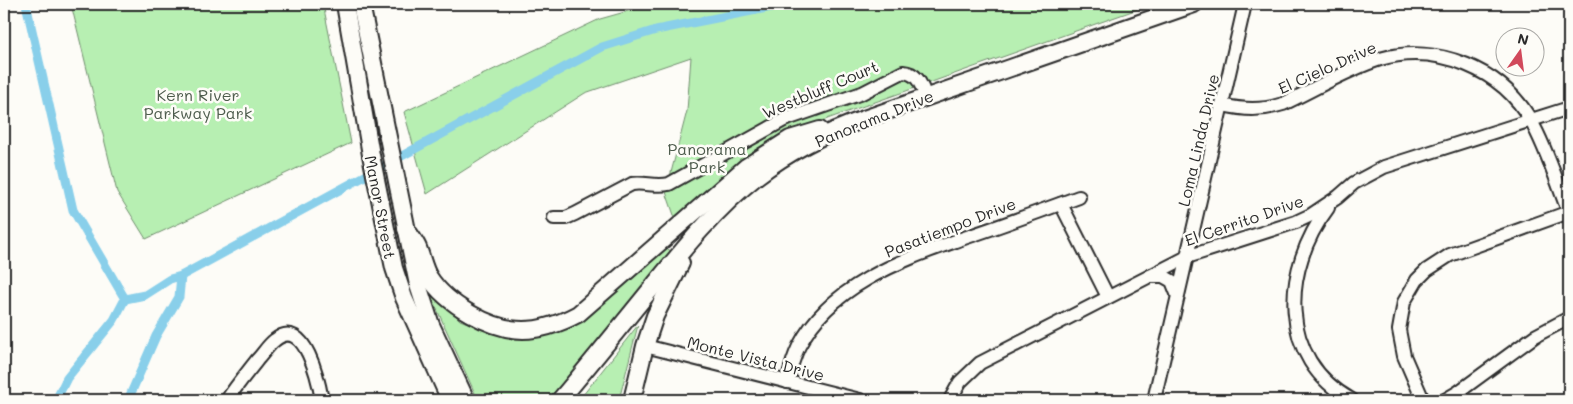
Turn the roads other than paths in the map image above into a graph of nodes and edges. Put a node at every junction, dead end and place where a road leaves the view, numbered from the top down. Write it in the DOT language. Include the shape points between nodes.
graph roads {
  1 [pos="345,4"];
  2 [pos="361,4"];
  3 [pos="1194,4"];
  4 [pos="1246,4"];
  5 [pos="922,98"];
  6 [pos="1222,106"];
  7 [pos="1569,108"];
  8 [pos="1531,121"];
  9 [pos="690,160"];
  10 [pos="707,162"];
  11 [pos="1338,197"];
  12 [pos="1079,198"];
  13 [pos="1060,204"];
  14 [pos="1569,212"];
  15 [pos="554,218"];
  16 [pos="406,228"];
  17 [pos="691,240"];
  18 [pos="1187,257"];
  19 [pos="1150,276"];
  20 [pos="1108,297"];
  21 [pos="1178,298"];
  22 [pos="1569,318"];
  23 [pos="645,346"];
  24 [pos="787,382"];
  25 [pos="227,400"];
  26 [pos="322,400"];
  27 [pos="450,400"];
  28 [pos="466,400"];
  29 [pos="560,400"];
  30 [pos="632,400"];
  31 [pos="860,400"];
  32 [pos="950,400"];
  33 [pos="1154,400"];
  34 [pos="1352,400"];
  35 [pos="1423,400"];
  36 [pos="1446,400"];
  1 -- 27 [label="main road, Manor Street" via="394,268 404,298"];
  2 -- 16 [label="main road, Manor Street"];
  3 -- 5 [label="main road, Panorama Drive"];
  4 -- 6 [label="street, Loma Linda Drive"];
  5 -- 10 [label="street, Westbluff Court" via="918,79 903,72 862,93 784,120"];
  5 -- 16 [label="main road" via="781,144 746,167 578,314 554,325 522,330 504,327 482,319 448,299 428,276"];
  5 -- 17 [label="main road, Panorama Drive" via="843,127 796,151 758,175"];
  6 -- 8 [label="street, El Cielo Drive" via="1243,110 1270,108 1366,64 1399,55 1418,54 1452,59 1484,73 1512,95"];
  6 -- 18 [label="street, Loma Linda Drive"];
  7 -- 8 [label="street, El Cerrito Drive"];
  8 -- 11 [label="street, El Cerrito Drive" via="1384,166 1354,183"];
  8 -- 14 [label="street, El Cielo Drive"];
  9 -- 10 [label="street"];
  10 -- 15 [label="street, Westbluff Court" via="669,184 632,184 566,218"];
  11 -- 18 [label="street, El Cerrito Drive" via="1296,222"];
  11 -- 34 [label="street" via="1318,221 1302,253 1294,304 1299,335 1310,362 1330,385"];
  12 -- 13 [label="street, Pasatiempo Drive"];
  13 -- 20 [label="street"];
  13 -- 24 [label="street, Pasatiempo Drive" via="908,259 868,279 832,305 807,333"];
  14 -- 35 [label="street" via="1450,255 1417,280 1404,302 1399,330 1404,356"];
  16 -- 28 [label="main road, Manor Street" via="418,284 432,325"];
  17 -- 23 [label="main road" via="655,316"];
  17 -- 29 [label="main road, Panorama Drive"];
  18 -- 19 [label="street, El Cerrito Drive"];
  18 -- 21 [label="street, Loma Linda Drive"];
  19 -- 20 [label="street, El Cerrito Drive"];
  19 -- 21 [label="street" via="1163,276 1172,281"];
  20 -- 32 [label="street, El Cerrito Drive" via="980,363 960,382"];
  21 -- 33 [label="street, Loma Linda Drive"];
  22 -- 36 [label="street" via="1535,336"];
  23 -- 24 [label="street, Monte Vista Drive"];
  23 -- 30 [label="main road"];
  24 -- 31 [label="street, Monte Vista Drive"];
  25 -- 26 [label="street" via="274,340 286,335 299,339 305,346"];
}
